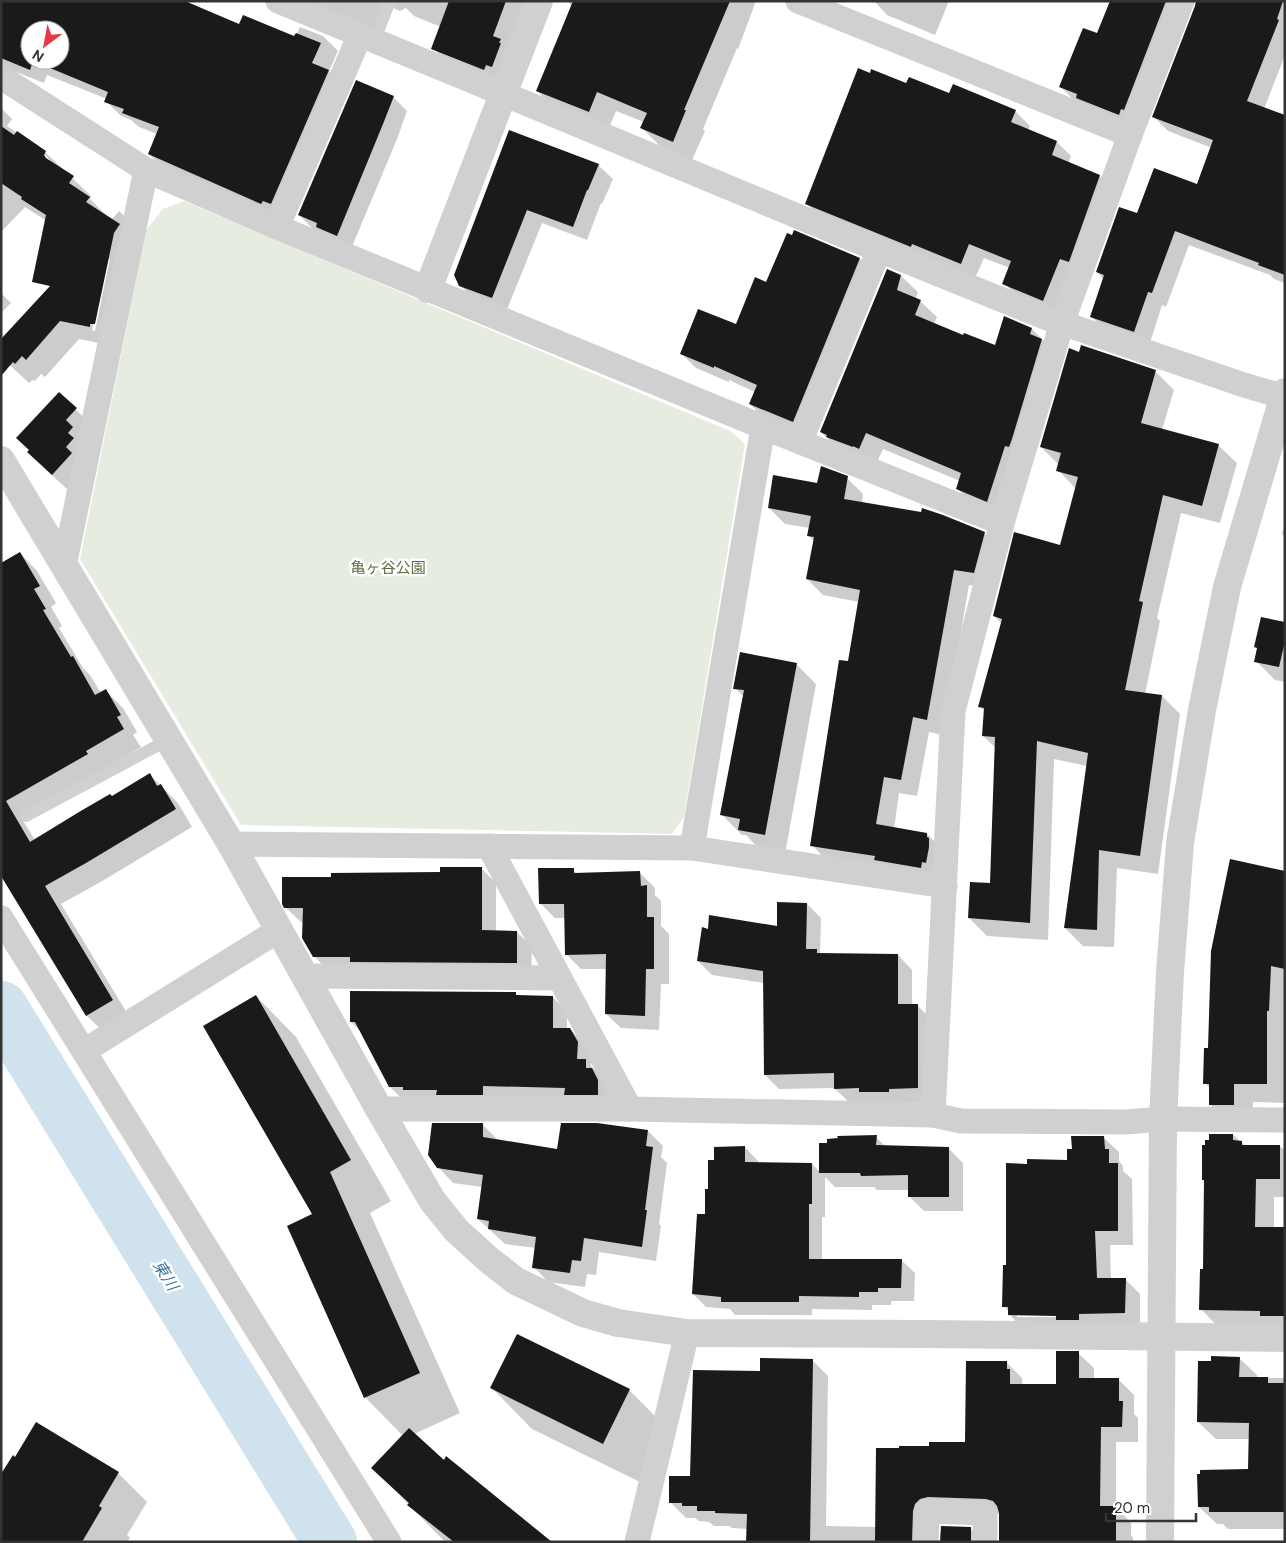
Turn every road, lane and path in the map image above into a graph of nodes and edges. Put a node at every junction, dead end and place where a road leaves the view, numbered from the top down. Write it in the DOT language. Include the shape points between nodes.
graph roads {
  1 [pos="278,1"];
  2 [pos="390,1"];
  3 [pos="539,1"];
  4 [pos="798,1"];
  5 [pos="1182,1"];
  6 [pos="367,38"];
  7 [pos="1,77"];
  8 [pos="503,93"];
  9 [pos="1130,135"];
  10 [pos="146,170"];
  11 [pos="277,227"];
  12 [pos="879,250"];
  13 [pos="428,289"];
  14 [pos="1062,323"];
  15 [pos="1284,395"];
  16 [pos="763,428"];
  17 [pos="800,442"];
  18 [pos="1,460"];
  19 [pos="1002,523"];
  20 [pos="64,566"];
  21 [pos="168,740"];
  22 [pos="26,816"];
  23 [pos="231,844"];
  24 [pos="490,846"];
  25 [pos="692,848"];
  26 [pos="945,886"];
  27 [pos="1,918"];
  28 [pos="279,930"];
  29 [pos="304,976"];
  30 [pos="560,978"];
  31 [pos="84,1051"];
  32 [pos="630,1109"];
  33 [pos="379,1110"];
  34 [pos="933,1115"];
  35 [pos="1164,1118"];
  36 [pos="1285,1120"];
  37 [pos="687,1334"];
  38 [pos="1161,1337"];
  39 [pos="1285,1338"];
  40 [pos="389,1542"];
  41 [pos="637,1542"];
  42 [pos="926,1542"];
  43 [pos="985,1542"];
  44 [pos="1160,1542"];
  1 -- 6 [label="street"];
  2 -- 6 [label="lane"];
  3 -- 8 [label="street"];
  4 -- 9 [label="street"];
  5 -- 9 [label="street"];
  6 -- 8 [label="street"];
  6 -- 11 [label="street"];
  7 -- 10 [label="street"];
  8 -- 12 [label="street"];
  8 -- 13 [label="street"];
  9 -- 14 [label="street"];
  10 -- 11 [label="street"];
  10 -- 20 [label="street"];
  11 -- 13 [label="street"];
  12 -- 14 [label="street"];
  12 -- 17 [label="street"];
  13 -- 16 [label="street"];
  14 -- 15 [label="street" via="1244,385"];
  14 -- 19 [label="street"];
  15 -- 35 [label="street" via="1227,587 1181,833 1170,972"];
  16 -- 17 [label="street"];
  16 -- 25 [label="street"];
  17 -- 19 [label="street"];
  18 -- 20 [label="street"];
  19 -- 26 [label="street" via="953,711"];
  20 -- 21 [label="street"];
  21 -- 22 [label="lane"];
  21 -- 23 [label="street"];
  23 -- 24 [label="street"];
  23 -- 28 [label="street"];
  24 -- 25 [label="street"];
  24 -- 30 [label="street"];
  25 -- 26 [label="street"];
  26 -- 34 [label="street"];
  27 -- 31 [label="street"];
  28 -- 29 [label="street"];
  28 -- 31 [label="street"];
  29 -- 30 [label="street"];
  29 -- 33 [label="street"];
  30 -- 32 [label="street"];
  31 -- 40 [label="street"];
  32 -- 33 [label="street"];
  32 -- 34 [label="street"];
  33 -- 37 [label="street" via="432,1200 456,1230 516,1281 592,1315 618,1323"];
  34 -- 35 [label="street" via="961,1121 1126,1122"];
  35 -- 36 [label="street"];
  35 -- 38 [label="street"];
  37 -- 38 [label="street"];
  37 -- 41 [label="street"];
  38 -- 39 [label="street"];
  38 -- 44 [label="street"];
  42 -- 43 [label="street" via="927,1511 985,1513"];
}
